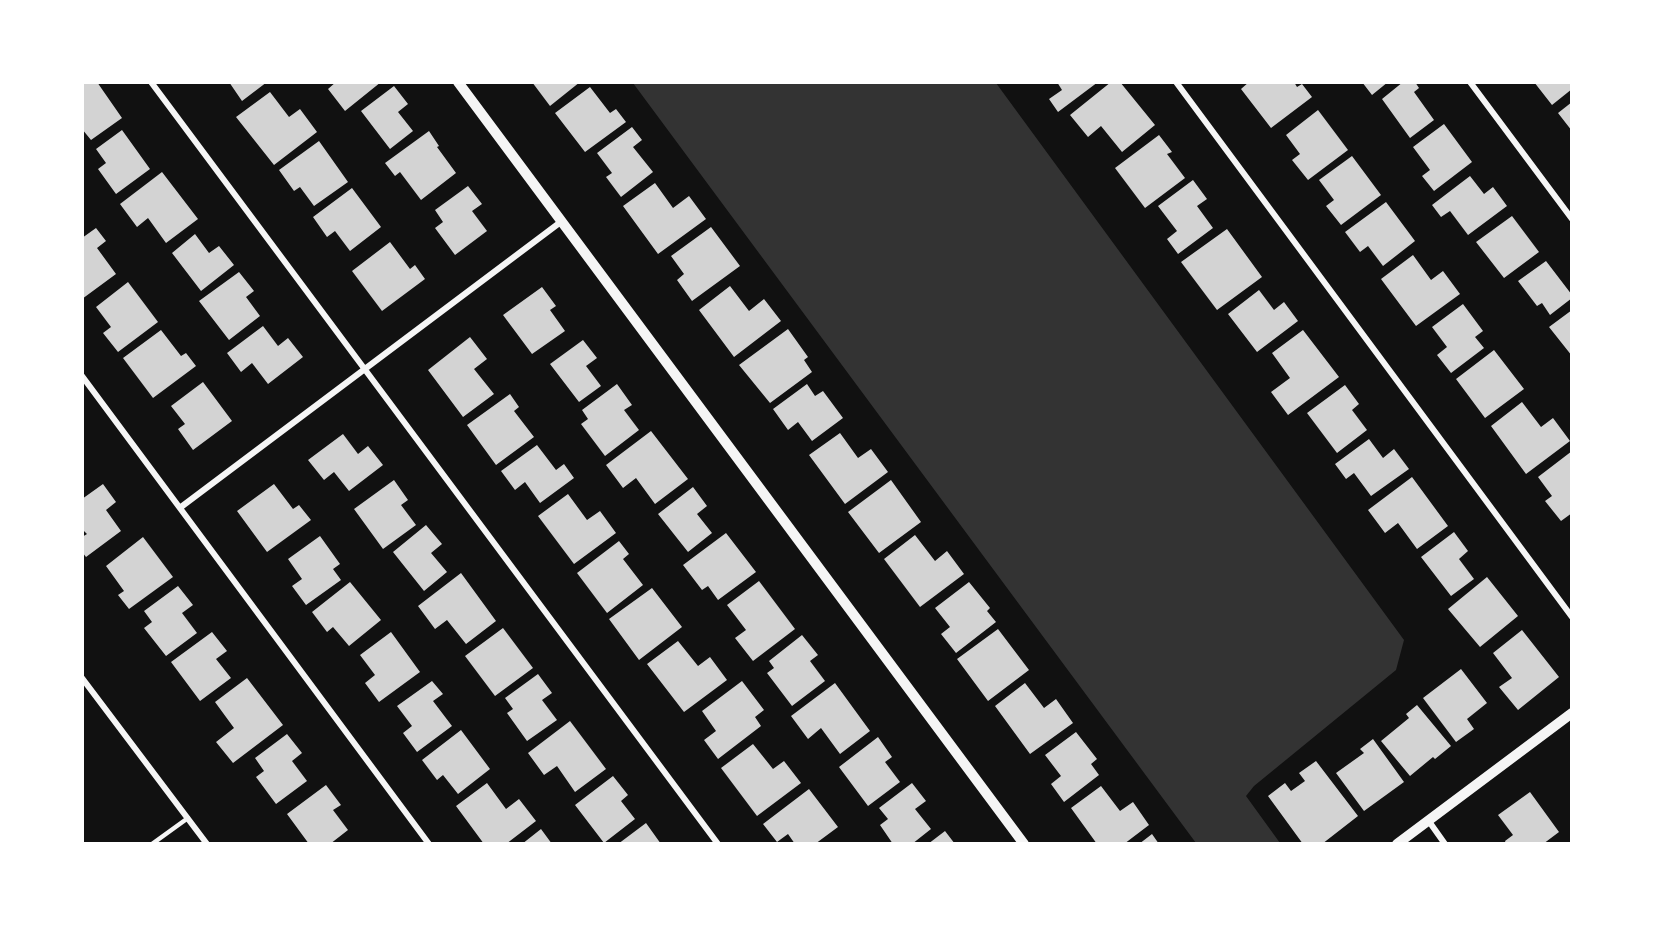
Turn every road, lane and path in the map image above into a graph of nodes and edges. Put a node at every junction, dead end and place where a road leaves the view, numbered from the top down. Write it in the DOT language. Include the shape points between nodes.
graph roads {
  1 [pos="151,82"];
  2 [pos="458,82"];
  3 [pos="1176,82"];
  4 [pos="1470,82"];
  5 [pos="1572,219"];
  6 [pos="562,221"];
  7 [pos="365,370"];
  8 [pos="82,376"];
  9 [pos="181,507"];
  10 [pos="1572,617"];
  11 [pos="82,678"];
  12 [pos="1572,713"];
  13 [pos="188,818"];
  14 [pos="1428,820"];
  15 [pos="152,843"];
  16 [pos="207,843"];
  17 [pos="429,843"];
  18 [pos="718,843"];
  19 [pos="1024,843"];
  20 [pos="1396,843"];
  21 [pos="1445,843"];
  1 -- 7 [label="street"];
  2 -- 6 [label="street"];
  3 -- 10 [label="street"];
  4 -- 5 [label="street"];
  6 -- 7 [label="street"];
  6 -- 19 [label="street"];
  7 -- 9 [label="street"];
  7 -- 18 [label="street"];
  8 -- 9 [label="street"];
  9 -- 17 [label="street"];
  11 -- 13 [label="street"];
  12 -- 14 [label="street"];
  13 -- 15 [label="lane"];
  13 -- 16 [label="street"];
  14 -- 20 [label="street"];
  14 -- 21 [label="street"];
}
